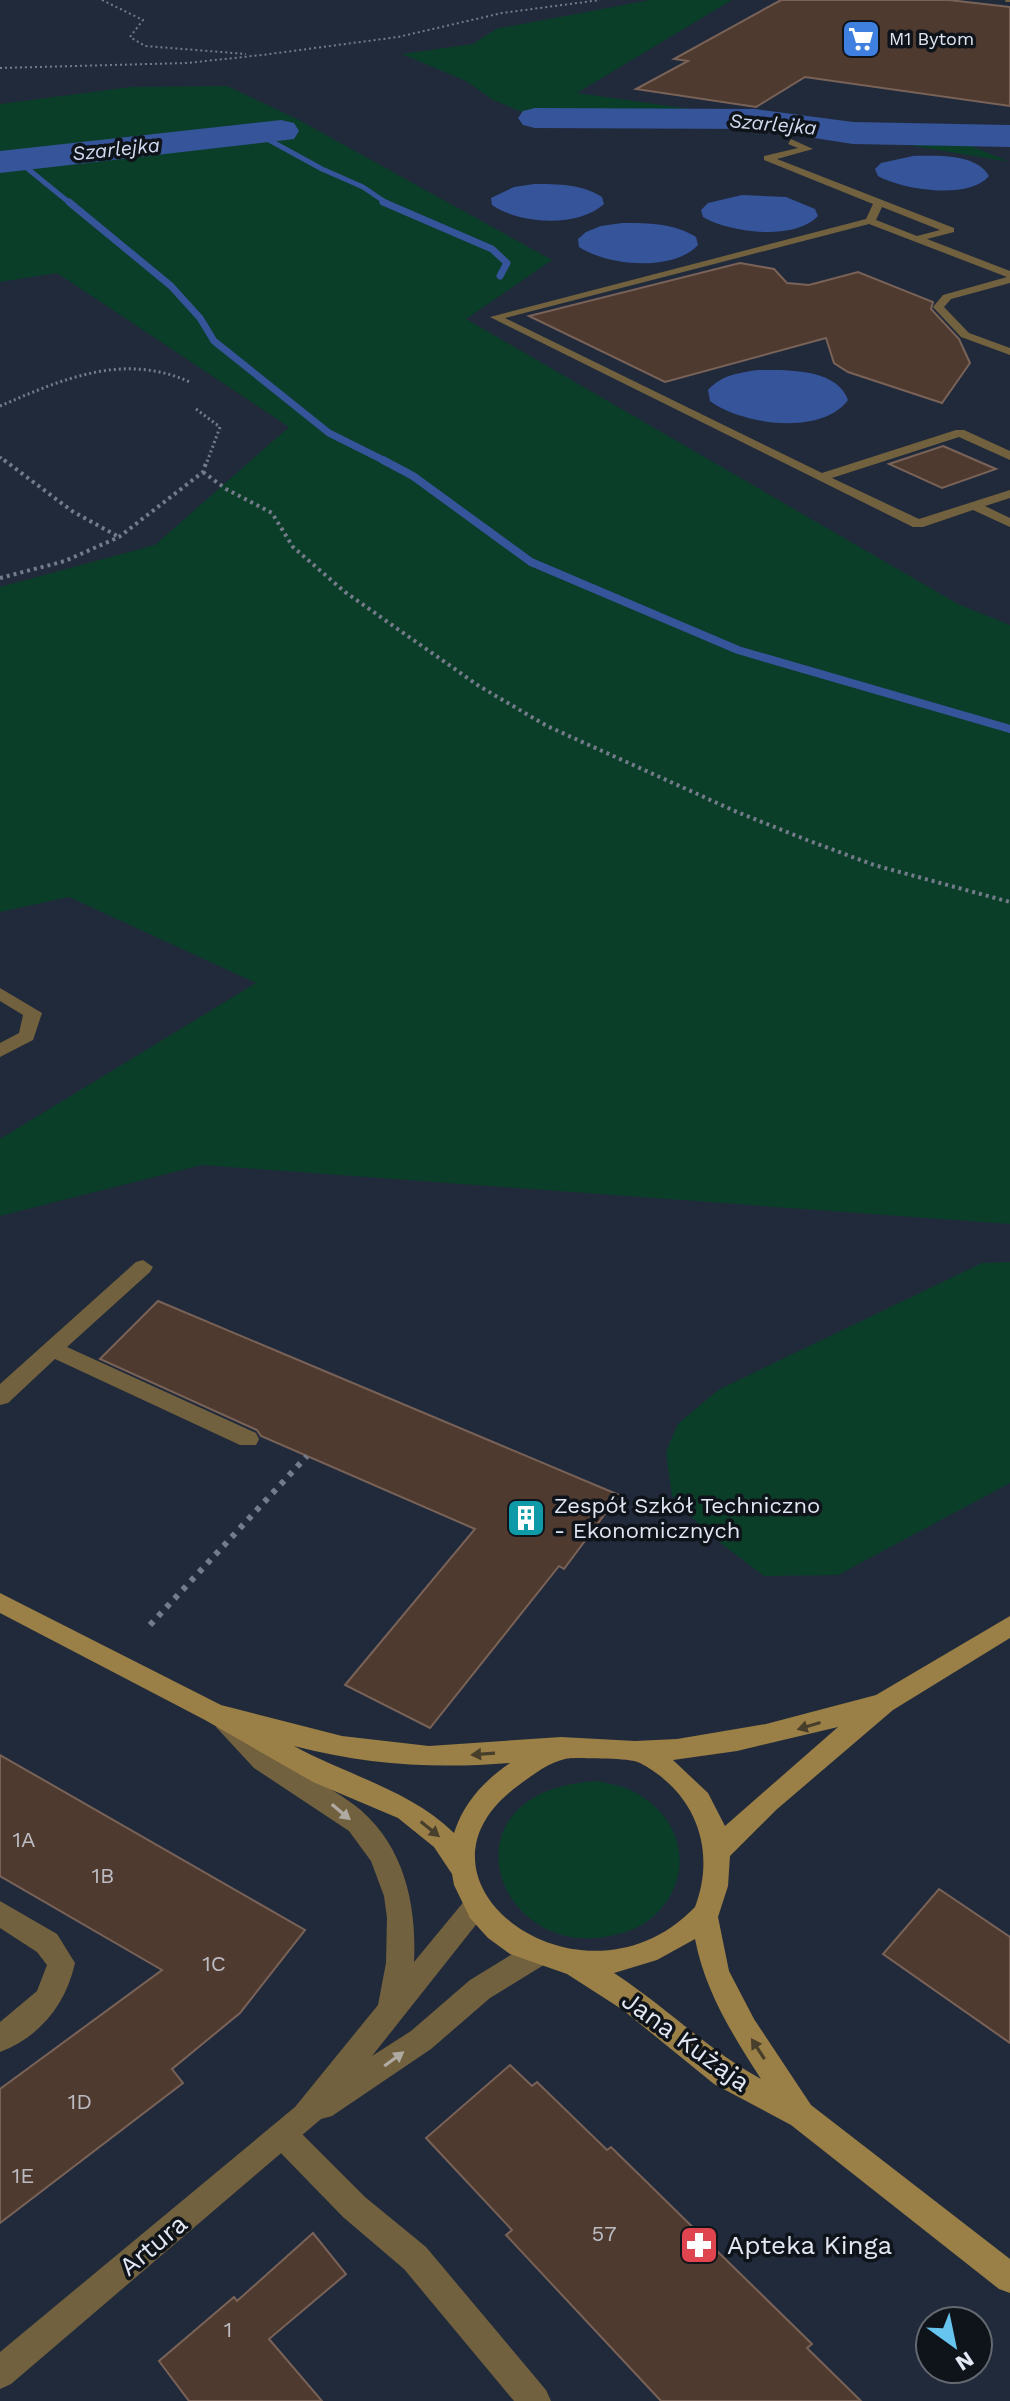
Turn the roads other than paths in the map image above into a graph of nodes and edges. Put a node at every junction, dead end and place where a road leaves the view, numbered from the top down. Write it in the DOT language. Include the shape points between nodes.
graph roads {
  1 [pos="791,142"];
  2 [pos="879,203"];
  3 [pos="870,221"];
  4 [pos="916,239"];
  5 [pos="1010,278"];
  6 [pos="1010,352"];
  7 [pos="1010,456"];
  8 [pos="821,477"];
  9 [pos="1010,494"];
  10 [pos="974,506"];
  11 [pos="1010,523"];
  12 [pos="0,993"];
  13 [pos="0,1051"];
  14 [pos="143,1267"];
  15 [pos="52,1349"];
  16 [pos="0,1397"];
  17 [pos="248,1439"];
  18 [pos="0,1602"];
  19 [pos="1010,1626"];
  20 [pos="884,1703"];
  21 [pos="214,1713"];
  22 [pos="561,1748"];
  23 [pos="643,1751"];
  24 [pos="717,1851"];
  25 [pos="463,1868"];
  26 [pos="476,1907"];
  27 [pos="0,1913"];
  28 [pos="704,1917"];
  29 [pos="537,1954"];
  30 [pos="574,1963"];
  31 [pos="390,2016"];
  32 [pos="0,2039"];
  33 [pos="801,2115"];
  34 [pos="295,2126"];
  35 [pos="1010,2278"];
  36 [pos="0,2373"];
  37 [pos="535,2401"];
  1 -- 2 [label="street" via="812,150 767,158"];
  2 -- 3 [label="street"];
  2 -- 4 [label="street" via="950,230"];
  3 -- 4 [label="street"];
  3 -- 8 [label="street" via="495,317"];
  4 -- 5 [label="street"];
  5 -- 6 [label="street" via="947,297 938,307 965,335"];
  7 -- 8 [label="street" via="960,433"];
  8 -- 10 [label="street" via="918,524"];
  9 -- 10 [label="street"];
  10 -- 11 [label="street"];
  12 -- 13 [label="street" via="33,1013 27,1036"];
  14 -- 15 [label="street"];
  15 -- 16 [label="street"];
  15 -- 17 [label="street"];
  18 -- 21 [label="street"];
  19 -- 20 [label="street"];
  20 -- 23 [label="street, one-way" via="780,1734"];
  20 -- 24 [label="street"];
  22 -- 21 [label="street, one-way" via="450,1757 386,1755"];
  21 -- 25 [label="street, one-way" via="322,1774 407,1810 443,1839"];
  21 -- 31 [label="street, one-way" via="267,1764 329,1801 368,1834 395,1882 404,1930 401,1974"];
  22 -- 23 [label="street"];
  22 -- 25 [label="street" via="493,1788 474,1812 463,1840"];
  23 -- 24 [label="street" via="706,1810"];
  24 -- 28 [label="street" via="716,1887"];
  25 -- 26 [label="street"];
  26 -- 29 [label="street" via="502,1935"];
  26 -- 31 [label="street, Artura"];
  27 -- 32 [label="street" via="47,1943 61,1963 48,2003"];
  28 -- 30 [label="street" via="668,1943 624,1960"];
  33 -- 28 [label="street, Jana Kużaja, one-way" via="715,1973"];
  29 -- 30 [label="street"];
  34 -- 29 [label="street, Artura, one-way" via="421,2040 480,1989"];
  30 -- 33 [label="street, Jana Kużaja" via="633,2001 724,2074"];
  31 -- 34 [label="street, Artura"];
  33 -- 35 [label="street, Jana Kużaja"];
  34 -- 36 [label="street, Artura"];
  34 -- 37 [label="street" via="354,2207 415,2258"];
}
